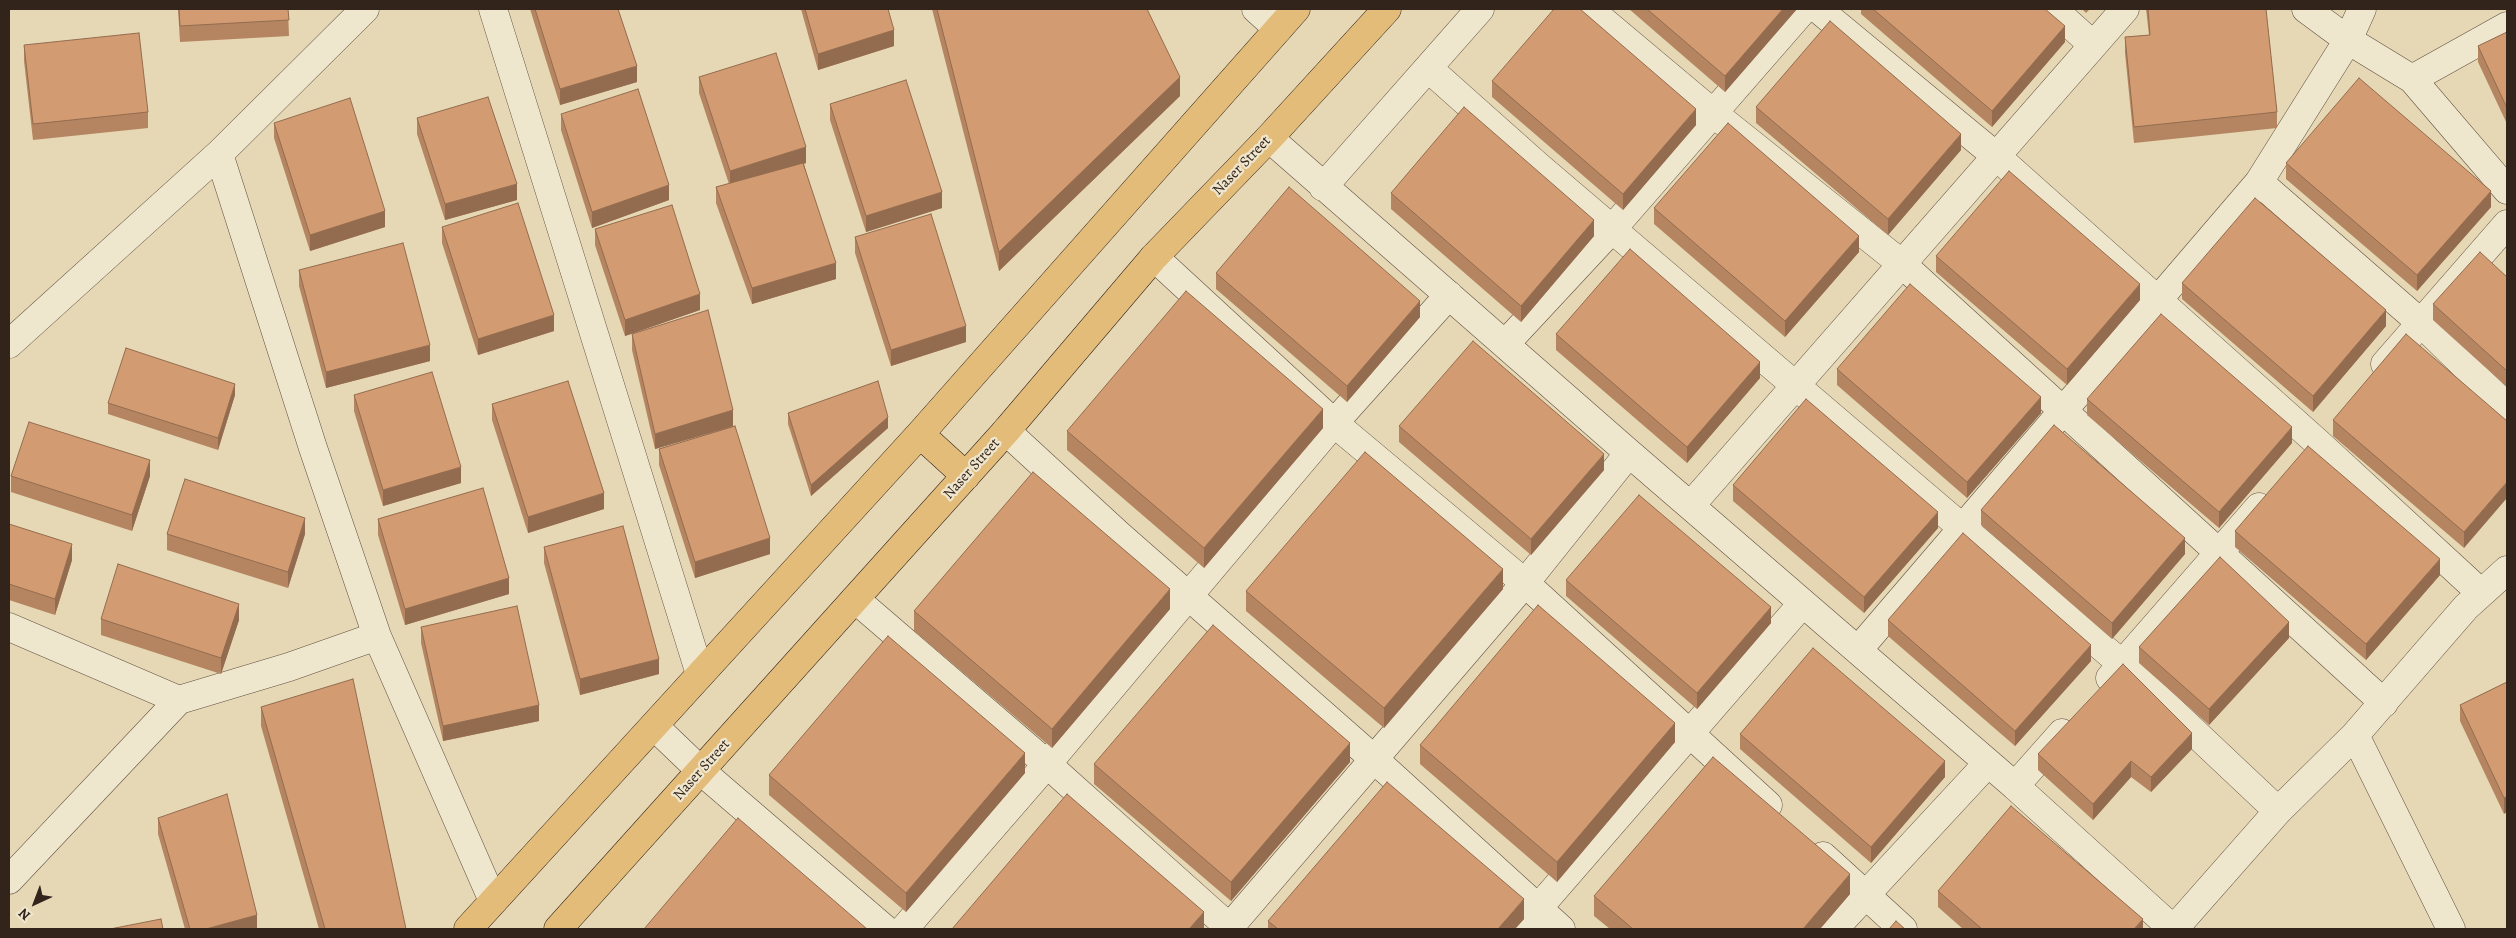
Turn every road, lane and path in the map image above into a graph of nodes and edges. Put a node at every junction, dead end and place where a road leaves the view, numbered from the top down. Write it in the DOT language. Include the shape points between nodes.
graph roads {
  1 [pos="493,9"];
  2 [pos="1256,9"];
  3 [pos="1296,9"];
  4 [pos="1386,9"];
  5 [pos="1480,9"];
  6 [pos="1589,9"];
  7 [pos="1804,9"];
  8 [pos="1818,9"];
  9 [pos="2053,9"];
  10 [pos="2125,9"];
  11 [pos="2306,9"];
  12 [pos="2362,9"];
  13 [pos="358,11"];
  14 [pos="2507,26"];
  15 [pos="1278,29"];
  16 [pos="2348,40"];
  17 [pos="2094,45"];
  18 [pos="1428,68"];
  19 [pos="2412,79"];
  20 [pos="1712,113"];
  21 [pos="1269,138"];
  22 [pos="219,154"];
  23 [pos="1996,156"];
  24 [pos="2259,182"];
  25 [pos="1323,187"];
  26 [pos="2507,190"];
  27 [pos="2507,224"];
  28 [pos="1613,228"];
  29 [pos="1154,258"];
  30 [pos="1902,264"];
  31 [pos="1449,295"];
  32 [pos="2158,300"];
  33 [pos="2421,323"];
  34 [pos="1506,343"];
  35 [pos="9,344"];
  36 [pos="2369,382"];
  37 [pos="1796,384"];
  38 [pos="2507,407"];
  39 [pos="2063,411"];
  40 [pos="2336,420"];
  41 [pos="1334,423"];
  42 [pos="1006,431"];
  43 [pos="920,434"];
  44 [pos="2317,442"];
  45 [pos="1628,453"];
  46 [pos="2297,464"];
  47 [pos="966,476"];
  48 [pos="2278,486"];
  49 [pos="1691,505"];
  50 [pos="1962,528"];
  51 [pos="2219,553"];
  52 [pos="2507,570"];
  53 [pos="1525,583"];
  54 [pos="2480,592"];
  55 [pos="1187,596"];
  56 [pos="855,599"];
  57 [pos="1802,604"];
  58 [pos="9,627"];
  59 [pos="377,636"];
  60 [pos="1858,650"];
  61 [pos="2122,664"];
  62 [pos="700,674"];
  63 [pos="179,700"];
  64 [pos="2384,703"];
  65 [pos="654,726"];
  66 [pos="1690,734"];
  67 [pos="2355,735"];
  68 [pos="1375,760"];
  69 [pos="1047,764"];
  70 [pos="1987,764"];
  71 [pos="701,770"];
  72 [pos="2015,786"];
  73 [pos="2278,811"];
  74 [pos="1785,821"];
  75 [pos="1807,841"];
  76 [pos="9,880"];
  77 [pos="1865,895"];
  78 [pos="494,901"];
  79 [pos="1529,919"];
  80 [pos="468,929"];
  81 [pos="558,929"];
  82 [pos="885,929"];
  83 [pos="904,929"];
  84 [pos="1229,929"];
  85 [pos="1561,929"];
  86 [pos="1834,929"];
  87 [pos="1903,929"];
  88 [pos="2173,929"];
  89 [pos="2450,929"];
  1 -- 62 [label="street"];
  2 -- 15 [label="street"];
  3 -- 15 [label="main road"];
  4 -- 21 [label="main road, Naser Street"];
  5 -- 18 [label="street"];
  6 -- 20 [label="street"];
  7 -- 20 [label="street"];
  8 -- 23 [label="street"];
  9 -- 17 [label="street"];
  10 -- 17 [label="street"];
  11 -- 16 [label="street"];
  12 -- 16 [label="street"];
  13 -- 22 [label="street"];
  14 -- 19 [label="street"];
  15 -- 43 [label="main road"];
  16 -- 19 [label="street"];
  16 -- 24 [label="street"];
  17 -- 23 [label="street"];
  18 -- 25 [label="street"];
  18 -- 28 [label="street"];
  19 -- 26 [label="street"];
  20 -- 28 [label="street"];
  20 -- 30 [label="street"];
  21 -- 25 [label="street"];
  21 -- 29 [label="main road, Naser Street"];
  22 -- 35 [label="street"];
  22 -- 59 [label="street"];
  23 -- 30 [label="street"];
  23 -- 32 [label="street"];
  24 -- 32 [label="street"];
  24 -- 33 [label="street"];
  25 -- 31 [label="street"];
  27 -- 33 [label="street"];
  28 -- 34 [label="street"];
  28 -- 37 [label="street"];
  29 -- 41 [label="street"];
  29 -- 42 [label="main road, Naser Street"];
  30 -- 37 [label="street"];
  30 -- 39 [label="street"];
  31 -- 34 [label="street"];
  31 -- 41 [label="street"];
  32 -- 39 [label="street"];
  32 -- 44 [label="street"];
  33 -- 36 [label="street"];
  33 -- 38 [label="street"];
  34 -- 45 [label="street"];
  37 -- 49 [label="street"];
  37 -- 50 [label="street"];
  39 -- 50 [label="street"];
  39 -- 51 [label="street"];
  40 -- 44 [label="street"];
  41 -- 53 [label="street"];
  41 -- 55 [label="street"];
  42 -- 47 [label="main road, Naser Street"];
  42 -- 55 [label="street"];
  43 -- 47 [label="main road"];
  43 -- 62 [label="main road"];
  44 -- 46 [label="street"];
  44 -- 54 [label="street"];
  45 -- 49 [label="street"];
  45 -- 53 [label="street"];
  47 -- 56 [label="main road, Naser Street"];
  48 -- 51 [label="street"];
  49 -- 57 [label="street"];
  50 -- 60 [label="street"];
  50 -- 61 [label="street"];
  51 -- 61 [label="street"];
  51 -- 64 [label="street"];
  52 -- 54 [label="street"];
  53 -- 66 [label="street"];
  53 -- 68 [label="street"];
  54 -- 64 [label="street"];
  55 -- 68 [label="street"];
  55 -- 69 [label="street"];
  56 -- 69 [label="street"];
  56 -- 71 [label="main road, Naser Street"];
  57 -- 60 [label="street"];
  57 -- 66 [label="street"];
  58 -- 63 [label="street"];
  59 -- 63 [label="street"];
  59 -- 78 [label="street"];
  60 -- 70 [label="street"];
  61 -- 72 [label="street"];
  61 -- 73 [label="street"];
  62 -- 65 [label="main road"];
  63 -- 76 [label="street"];
  64 -- 67 [label="street"];
  65 -- 71 [label="street"];
  65 -- 78 [label="main road"];
  66 -- 74 [label="street"];
  66 -- 79 [label="street"];
  67 -- 73 [label="street"];
  67 -- 89 [label="street"];
  68 -- 79 [label="street"];
  68 -- 84 [label="street"];
  69 -- 83 [label="street"];
  69 -- 84 [label="street"];
  70 -- 72 [label="street"];
  70 -- 77 [label="street"];
  71 -- 81 [label="main road, Naser Street"];
  71 -- 82 [label="street"];
  72 -- 88 [label="street"];
  73 -- 88 [label="street"];
  75 -- 77 [label="street"];
  77 -- 86 [label="street"];
  77 -- 87 [label="street"];
  78 -- 80 [label="main road"];
  79 -- 85 [label="street"];
}
